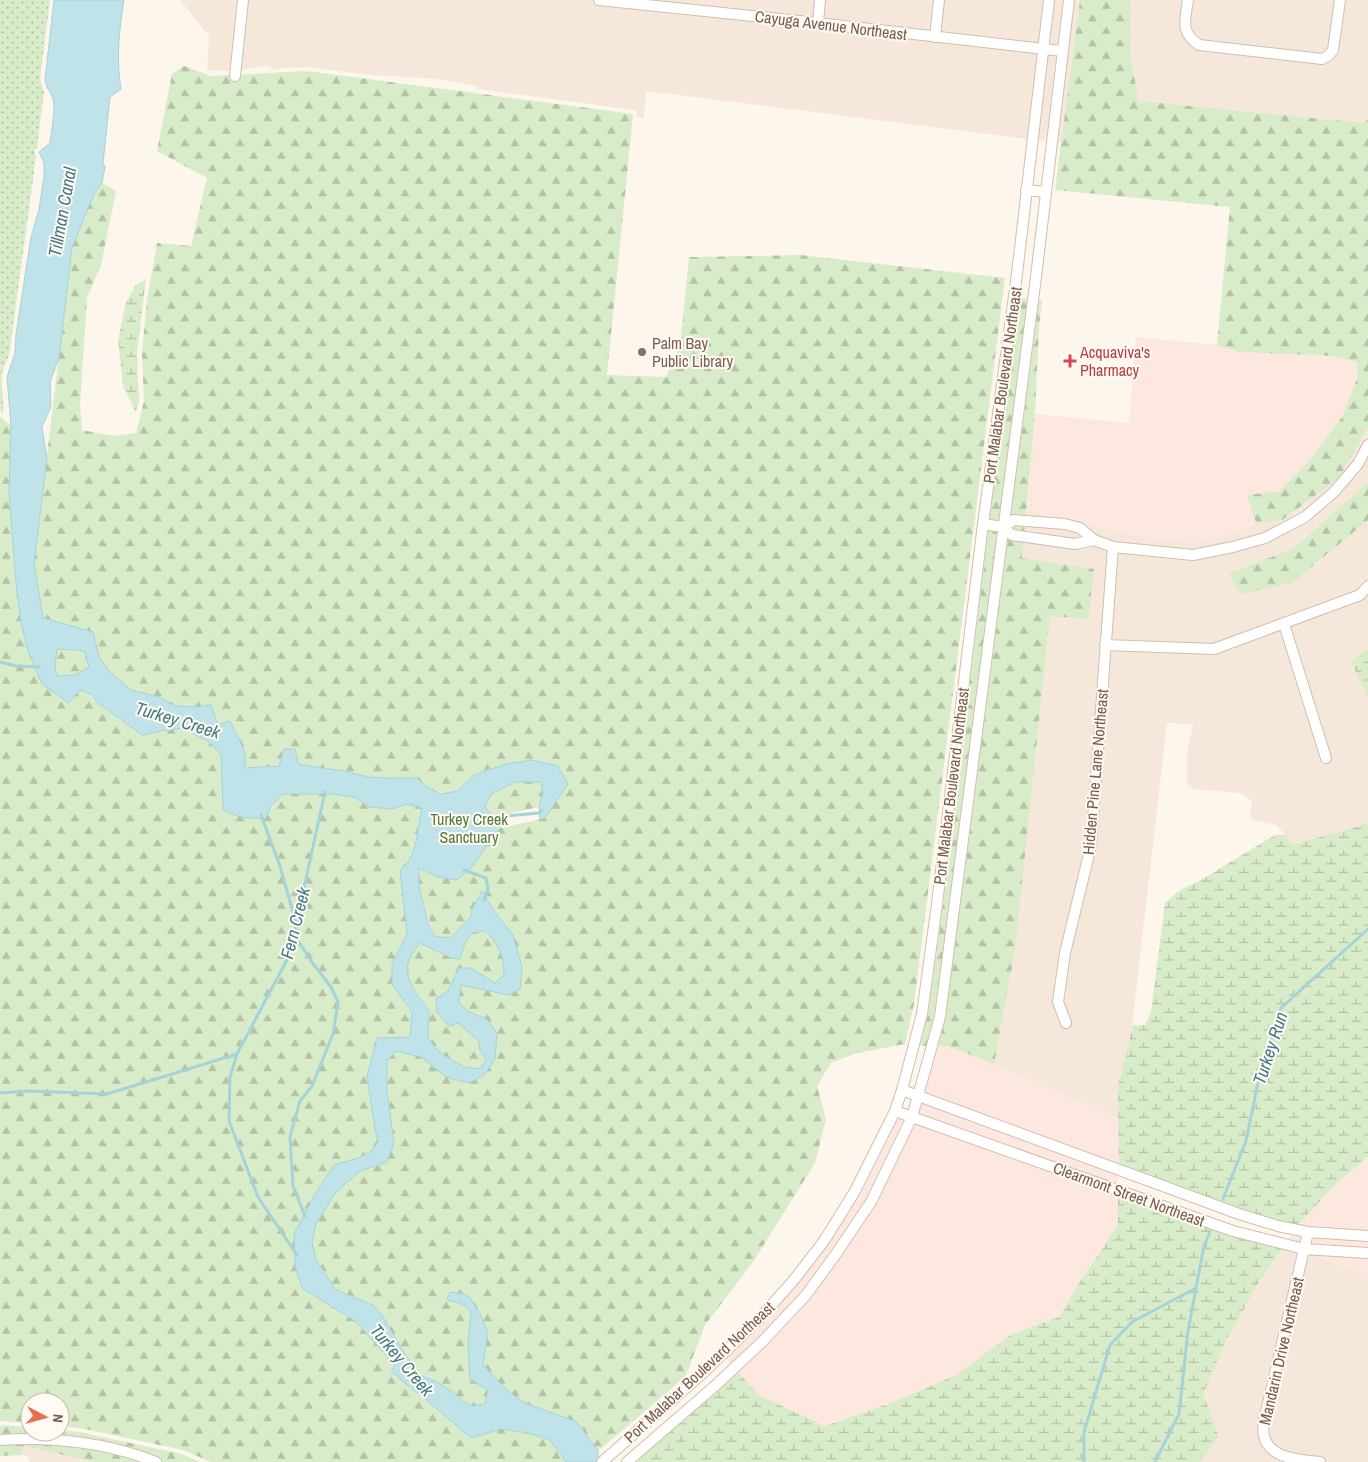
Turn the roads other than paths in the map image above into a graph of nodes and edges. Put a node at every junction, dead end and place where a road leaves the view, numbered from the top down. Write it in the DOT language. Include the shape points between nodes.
graph roads {
  1 [pos="243,0"];
  2 [pos="599,0"];
  3 [pos="820,0"];
  4 [pos="939,0"];
  5 [pos="1049,0"];
  6 [pos="1069,0"];
  7 [pos="1188,0"];
  8 [pos="1340,0"];
  9 [pos="818,23"];
  10 [pos="935,37"];
  11 [pos="1043,49"];
  12 [pos="1062,51"];
  13 [pos="235,76"];
  14 [pos="1026,190"];
  15 [pos="1046,192"];
  16 [pos="1368,445"];
  17 [pos="983,524"];
  18 [pos="1003,527"];
  19 [pos="1094,540"];
  20 [pos="1113,547"];
  21 [pos="1368,586"];
  22 [pos="1284,624"];
  23 [pos="1105,645"];
  24 [pos="1326,758"];
  25 [pos="1066,1023"];
  26 [pos="902,1090"];
  27 [pos="918,1096"];
  28 [pos="895,1111"];
  29 [pos="912,1117"];
  30 [pos="855,1192"];
  31 [pos="871,1202"];
  32 [pos="1308,1232"];
  33 [pos="1368,1236"];
  34 [pos="1304,1249"];
  35 [pos="1368,1253"];
  36 [pos="792,1281"];
  37 [pos="806,1295"];
  38 [pos="0,1440"];
  39 [pos="156,1462"];
  40 [pos="602,1462"];
  41 [pos="627,1462"];
  42 [pos="1320,1462"];
  1 -- 13 [label="street"];
  2 -- 9 [label="street, Cayuga Avenue Northeast"];
  3 -- 9 [label="street"];
  4 -- 10 [label="street"];
  5 -- 11 [label="street, Port Malabar Boulevard Northeast"];
  6 -- 12 [label="street, Port Malabar Boulevard Northeast"];
  7 -- 8 [label="street" via="1185,28 1187,35 1199,45 1322,59 1333,50"];
  9 -- 10 [label="street, Cayuga Avenue Northeast"];
  10 -- 11 [label="street, Cayuga Avenue Northeast"];
  11 -- 12 [label="street, Cayuga Avenue Northeast"];
  11 -- 14 [label="street, Port Malabar Boulevard Northeast"];
  12 -- 15 [label="street, Port Malabar Boulevard Northeast"];
  14 -- 15 [label="street"];
  14 -- 17 [label="street, Port Malabar Boulevard Northeast"];
  15 -- 18 [label="street, Port Malabar Boulevard Northeast"];
  16 -- 20 [label="street" via="1358,464 1327,498 1305,517 1265,538 1193,554"];
  17 -- 18 [label="street"];
  17 -- 26 [label="street, Port Malabar Boulevard Northeast" via="922,1014"];
  18 -- 19 [label="street" via="1017,536 1076,544"];
  18 -- 19 [label="street" via="1014,520 1065,524 1080,528"];
  18 -- 27 [label="street, Port Malabar Boulevard Northeast" via="940,1017"];
  19 -- 20 [label="street"];
  20 -- 23 [label="street, Hidden Pine Lane Northeast"];
  21 -- 22 [label="street" via="1360,595"];
  22 -- 23 [label="street" via="1214,650"];
  22 -- 24 [label="street"];
  23 -- 25 [label="street, Hidden Pine Lane Northeast" via="1091,846 1065,953 1058,1002"];
  26 -- 27 [label="street, Clearmont Street Northeast"];
  26 -- 28 [label="street, Port Malabar Boulevard Northeast"];
  27 -- 29 [label="street, Port Malabar Boulevard Northeast"];
  27 -- 32 [label="street, Clearmont Street Northeast" via="1239,1214"];
  28 -- 29 [label="street, Clearmont Street Northeast"];
  28 -- 30 [label="street, Port Malabar Boulevard Northeast"];
  29 -- 31 [label="street, Port Malabar Boulevard Northeast"];
  29 -- 34 [label="street, Clearmont Street Northeast" via="1233,1231"];
  30 -- 31 [label="street"];
  30 -- 36 [label="street, Port Malabar Boulevard Northeast" via="824,1241"];
  31 -- 37 [label="street, Port Malabar Boulevard Northeast"];
  32 -- 33 [label="street, Clearmont Street Northeast"];
  32 -- 34 [label="street, Mandarin Drive Northeast"];
  34 -- 35 [label="street, Clearmont Street Northeast"];
  34 -- 42 [label="street, Mandarin Drive Northeast" via="1263,1434 1266,1443 1280,1454"];
  36 -- 37 [label="street"];
  36 -- 40 [label="street, Port Malabar Boulevard Northeast" via="758,1320 703,1373"];
  37 -- 41 [label="street, Port Malabar Boulevard Northeast" via="716,1385"];
  38 -- 39 [label="street" via="22,1438 73,1442 136,1454"];
}
